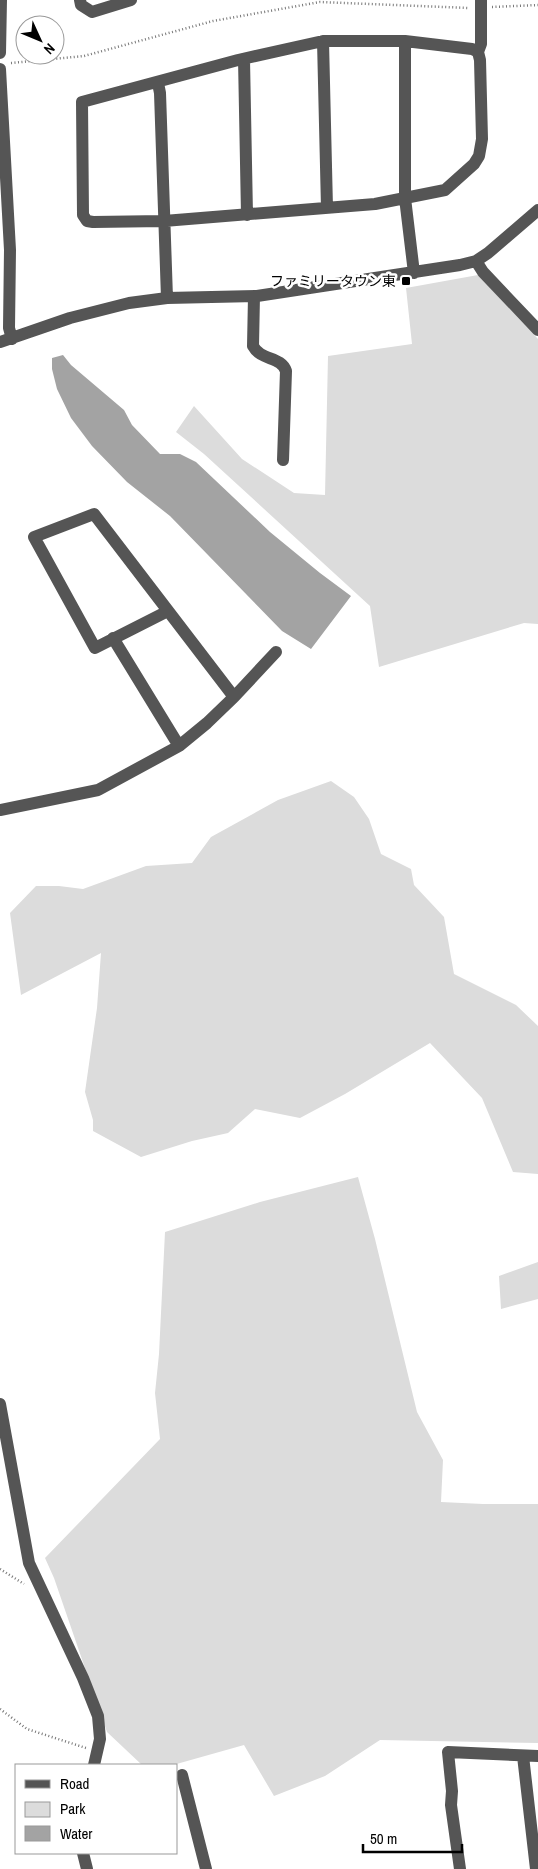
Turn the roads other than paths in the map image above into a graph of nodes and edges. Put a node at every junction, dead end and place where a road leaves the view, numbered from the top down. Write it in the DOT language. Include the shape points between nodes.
graph roads {
  1 [pos="1,0"];
  2 [pos="80,0"];
  3 [pos="131,0"];
  4 [pos="481,4"];
  5 [pos="0,24"];
  6 [pos="323,41"];
  7 [pos="405,41"];
  8 [pos="478,52"];
  9 [pos="244,59"];
  10 [pos="3,62"];
  11 [pos="158,83"];
  12 [pos="3,185"];
  13 [pos="405,198"];
  14 [pos="327,208"];
  15 [pos="538,210"];
  16 [pos="247,215"];
  17 [pos="164,221"];
  18 [pos="476,261"];
  19 [pos="414,273"];
  20 [pos="254,296"];
  21 [pos="167,298"];
  22 [pos="538,330"];
  23 [pos="6,341"];
  24 [pos="283,460"];
  25 [pos="168,612"];
  26 [pos="114,638"];
  27 [pos="276,652"];
  28 [pos="234,697"];
  29 [pos="179,746"];
  30 [pos="0,810"];
  31 [pos="0,1404"];
  32 [pos="523,1756"];
  33 [pos="538,1756"];
  34 [pos="94,1764"];
  35 [pos="182,1775"];
  36 [pos="83,1854"];
  37 [pos="87,1869"];
  38 [pos="206,1869"];
  39 [pos="460,1869"];
  40 [pos="536,1869"];
  1 -- 5 [label="street"];
  2 -- 3 [label="street" via="80,5 92,12"];
  4 -- 8 [label="street"];
  5 -- 10 [label="street"];
  6 -- 7 [label="street"];
  6 -- 9 [label="street"];
  6 -- 14 [label="street"];
  7 -- 8 [label="street"];
  7 -- 13 [label="street"];
  8 -- 13 [label="street" via="480,156 446,190"];
  9 -- 11 [label="street"];
  9 -- 16 [label="street"];
  10 -- 12 [label="street"];
  11 -- 17 [label="street"];
  11 -- 17 [label="street" via="82,102 83,215 87,221 93,222"];
  12 -- 23 [label="street" via="10,250"];
  13 -- 14 [label="street"];
  13 -- 19 [label="street"];
  14 -- 16 [label="street"];
  15 -- 18 [label="street"];
  16 -- 17 [label="street"];
  17 -- 21 [label="street"];
  18 -- 19 [label="street"];
  18 -- 22 [label="street"];
  19 -- 20 [label="street"];
  20 -- 21 [label="street"];
  20 -- 24 [label="street" via="256,352 280,362 286,371"];
  21 -- 23 [label="street" via="102,309"];
  25 -- 26 [label="street"];
  25 -- 26 [label="street" via="94,514 34,537 94,648"];
  25 -- 28 [label="street"];
  26 -- 29 [label="street"];
  27 -- 28 [label="street"];
  28 -- 29 [label="street"];
  29 -- 30 [label="street" via="98,790"];
  31 -- 34 [label="street" via="29,1563 98,1716 100,1739"];
  32 -- 33 [label="street"];
  32 -- 39 [label="street" via="448,1752"];
  32 -- 40 [label="street"];
  35 -- 38 [label="street"];
  36 -- 37 [label="street"];
}
